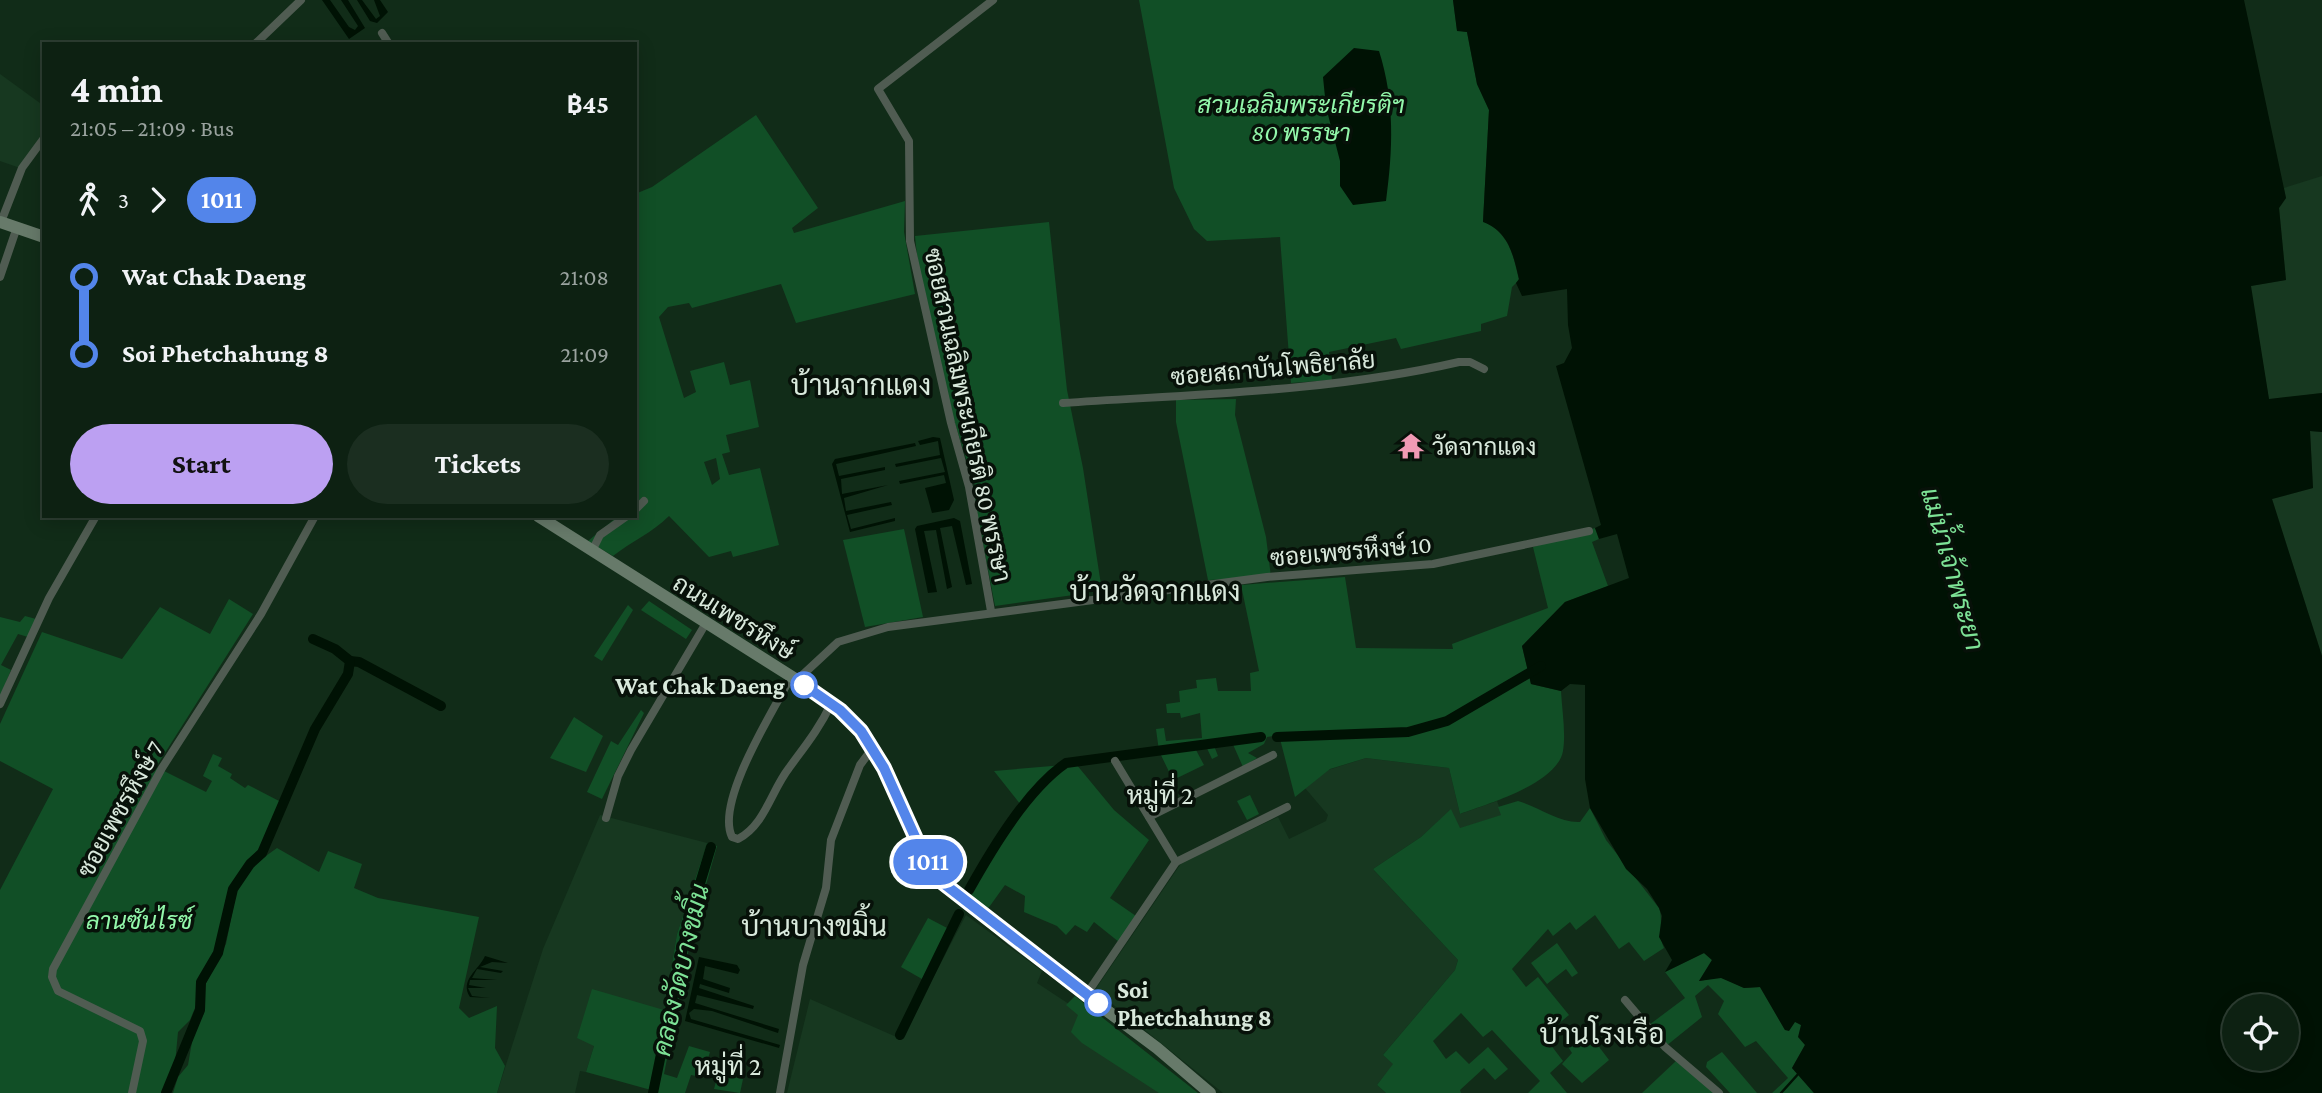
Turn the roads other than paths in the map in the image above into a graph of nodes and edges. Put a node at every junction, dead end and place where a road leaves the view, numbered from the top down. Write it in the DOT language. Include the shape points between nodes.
graph roads {
  1 [pos="301,0"];
  2 [pos="993,0"];
  3 [pos="382,33"];
  4 [pos="257,42"];
  5 [pos="387,42"];
  6 [pos="42,141"];
  7 [pos="0,222"];
  8 [pos="17,227"];
  9 [pos="42,236"];
  10 [pos="0,277"];
  11 [pos="1484,369"];
  12 [pos="1063,403"];
  13 [pos="644,500"];
  14 [pos="637,508"];
  15 [pos="95,518"];
  16 [pos="314,518"];
  17 [pos="541,518"];
  18 [pos="623,518"];
  19 [pos="1589,531"];
  20 [pos="592,551"];
  21 [pos="991,611"];
  22 [pos="706,623"];
  23 [pos="794,679"];
  24 [pos="0,704"];
  25 [pos="831,704"];
  26 [pos="872,749"];
  27 [pos="1273,755"];
  28 [pos="1115,761"];
  29 [pos="1287,807"];
  30 [pos="1149,817"];
  31 [pos="606,818"];
  32 [pos="1176,862"];
  33 [pos="1086,995"];
  34 [pos="1625,1000"];
  35 [pos="132,1093"];
  36 [pos="780,1093"];
  37 [pos="1210,1093"];
  38 [pos="1719,1093"];
  1 -- 4 [label="street"];
  2 -- 21 [label="street, ซอยสวนเฉลิมพระเกียรติ 80 พรรษา" via="878,89 909,141 910,241 969,487"];
  3 -- 5 [label="street"];
  6 -- 7 [label="street" via="22,168"];
  7 -- 8 [label="main road"];
  8 -- 9 [label="main road"];
  8 -- 10 [label="street"];
  11 -- 12 [label="street, ซอยสถาบันโพธิยาลัย" via="1459,362 1394,377 1262,391"];
  13 -- 14 [label="street"];
  15 -- 24 [label="street" via="49,598"];
  16 -- 35 [label="street, ซอยเพชรหึงษ์ 7" via="261,614 162,768 53,969 58,991 140,1031"];
  17 -- 20 [label="main road, ถนนเพชรหึงษ์"];
  18 -- 20 [label="street" via="600,535"];
  19 -- 21 [label="street, ซอยเพชรหึงษ์ 10" via="1433,564 1267,577"];
  20 -- 22 [label="main road, ถนนเพชรหึงษ์"];
  21 -- 23 [label="street, ซอยเพชรหึงษ์ 10" via="858,634 827,649"];
  22 -- 23 [label="main road, ถนนเพชรหึงษ์"];
  22 -- 31 [label="street" via="631,750"];
  23 -- 25 [label="main road, ถนนเพชรหึงษ์"];
  23 -- 25 [label="street, ซอยเพชรหึงษ์ 10" via="755,746 730,806 732,837 738,839 754,827 788,769 812,741"];
  25 -- 26 [label="main road, ถนนเพชรหึงษ์" via="861,731"];
  26 -- 33 [label="main road, ถนนเพชรหึงษ์" via="921,850 943,883"];
  26 -- 36 [label="street" via="860,765 831,839 826,888 803,965"];
  27 -- 30 [label="street"];
  28 -- 30 [label="street"];
  29 -- 32 [label="street"];
  30 -- 32 [label="street"];
  32 -- 33 [label="street"];
  33 -- 37 [label="main road, ถนนเพชรหึงษ์"];
  34 -- 38 [label="street" via="1665,1047"];
}
